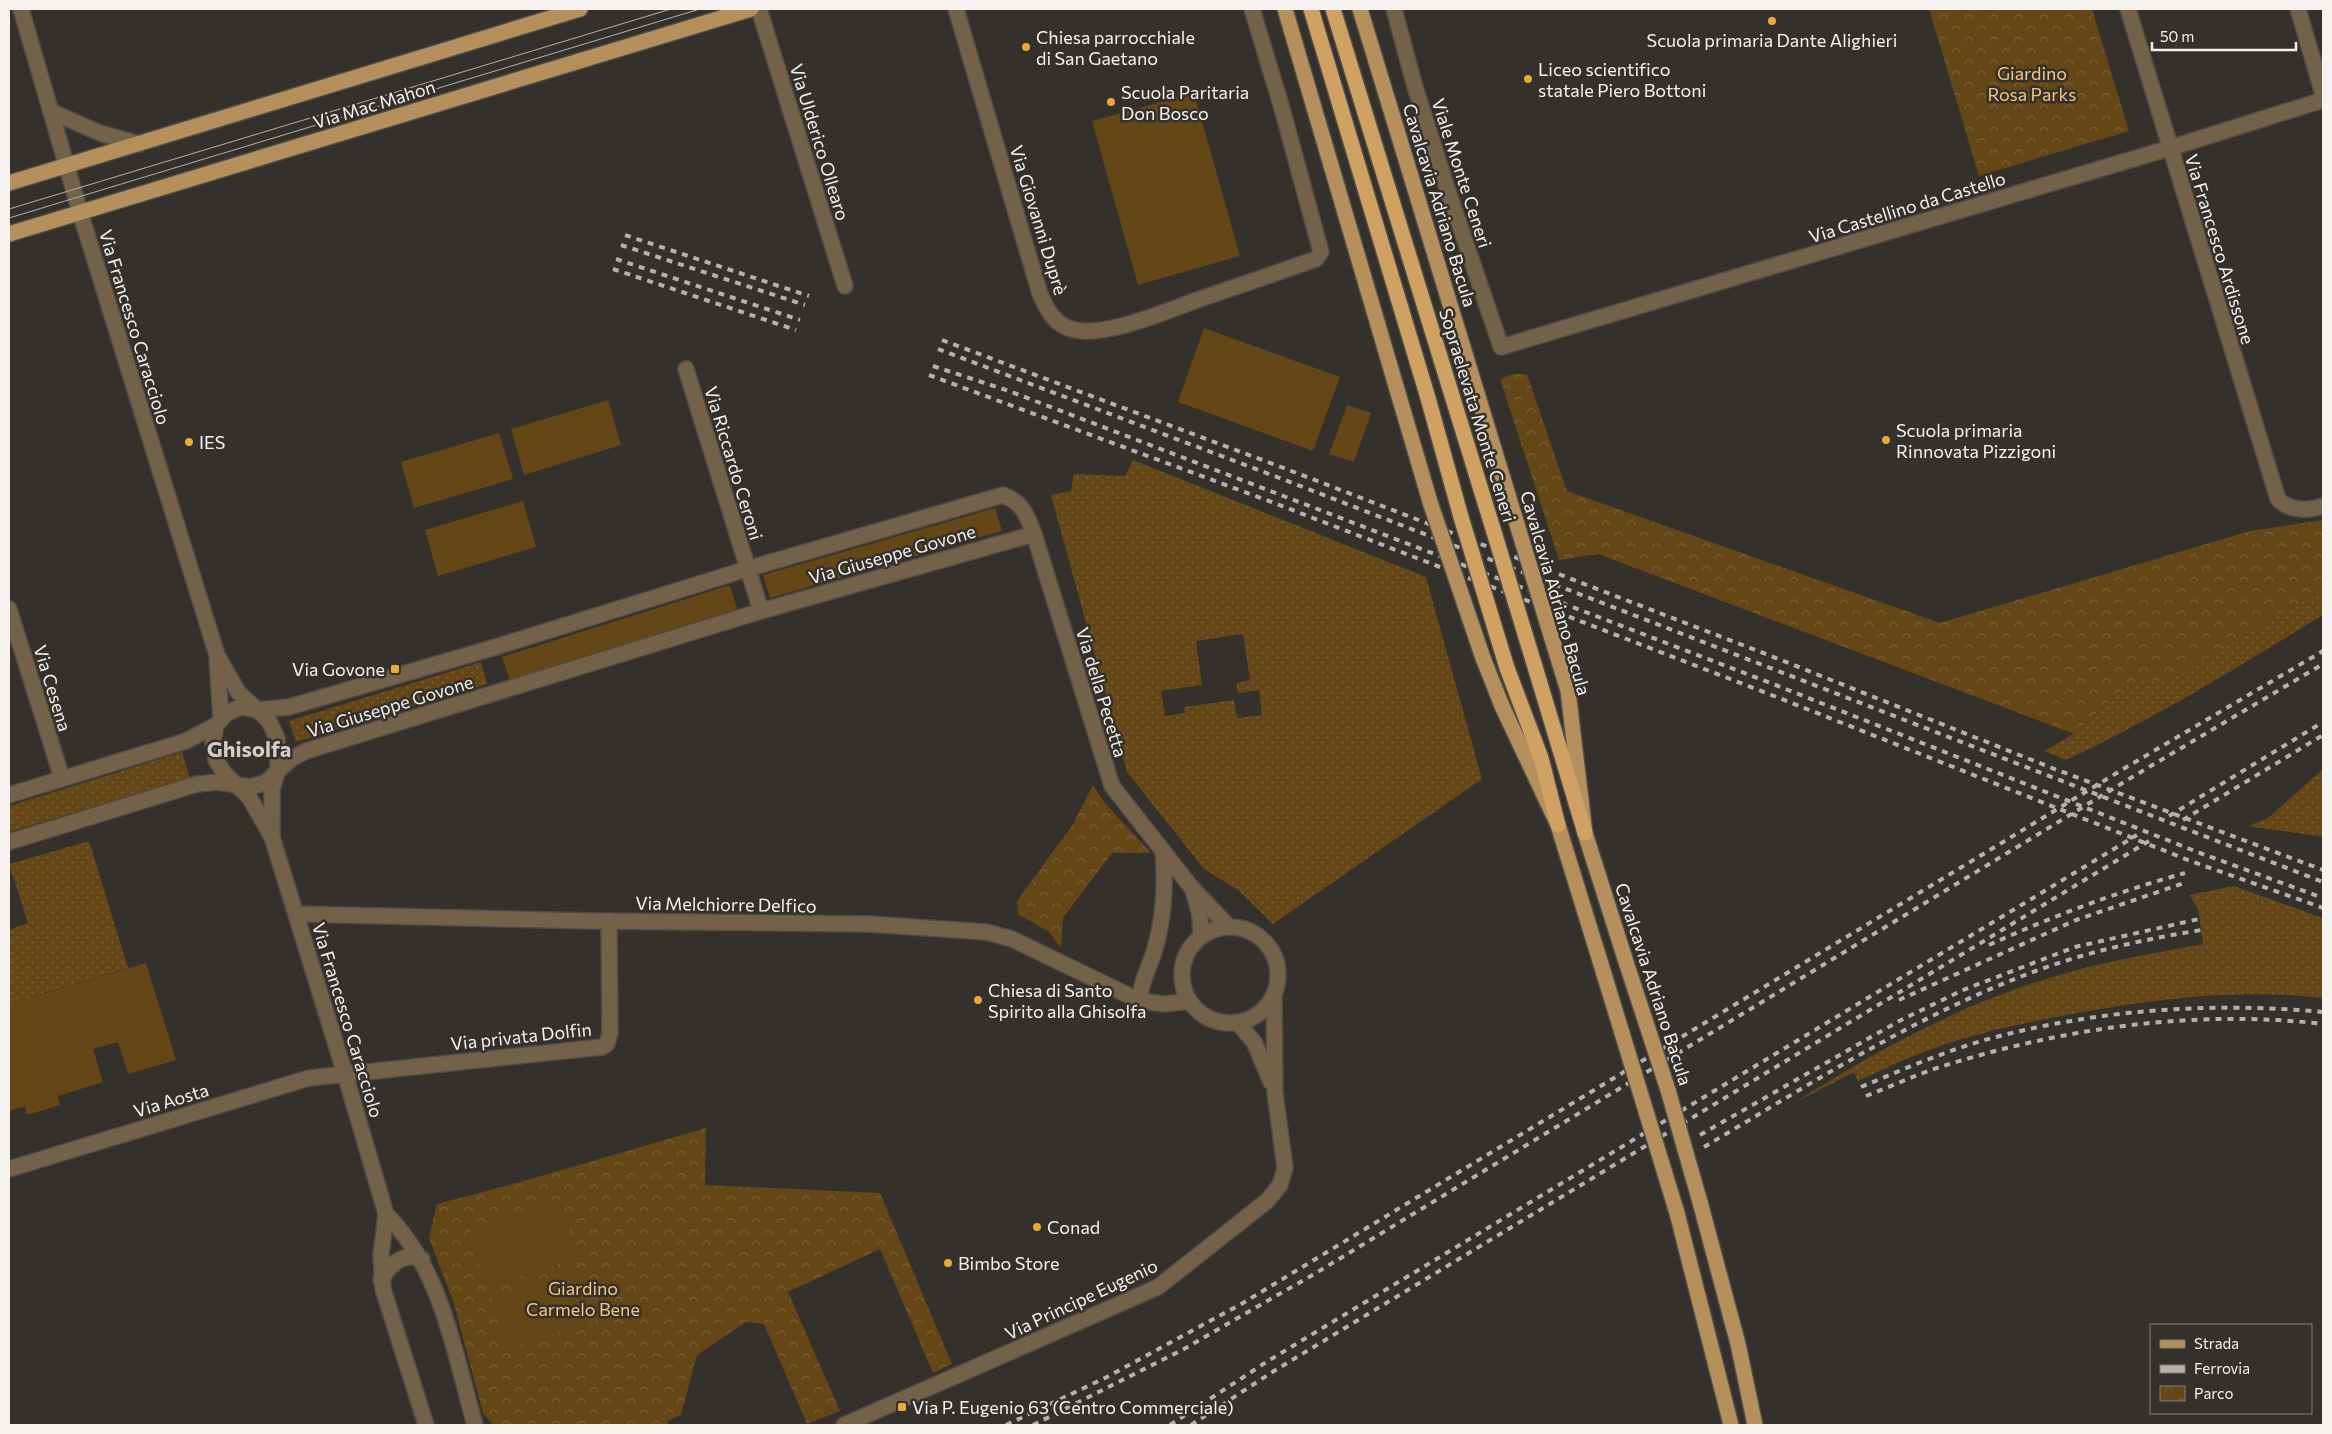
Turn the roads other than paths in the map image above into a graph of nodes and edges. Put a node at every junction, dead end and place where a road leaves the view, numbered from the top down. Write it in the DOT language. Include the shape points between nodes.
graph roads {
  1 [pos="21,9"];
  2 [pos="580,9"];
  3 [pos="751,9"];
  4 [pos="759,9"];
  5 [pos="956,9"];
  6 [pos="1252,9"];
  7 [pos="1284,9"];
  8 [pos="1311,9"];
  9 [pos="1333,9"];
  10 [pos="1360,9"];
  11 [pos="1394,9"];
  12 [pos="2128,9"];
  13 [pos="2298,9"];
  14 [pos="2323,94"];
  15 [pos="2323,100"];
  16 [pos="50,111"];
  17 [pos="139,144"];
  18 [pos="2170,148"];
  19 [pos="66,166"];
  20 [pos="9,183"];
  21 [pos="80,212"];
  22 [pos="9,234"];
  23 [pos="845,286"];
  24 [pos="1501,347"];
  25 [pos="686,369"];
  26 [pos="1003,495"];
  27 [pos="2323,506"];
  28 [pos="1034,534"];
  29 [pos="746,569"];
  30 [pos="9,609"];
  31 [pos="761,611"];
  32 [pos="217,655"];
  33 [pos="257,710"];
  34 [pos="218,722"];
  35 [pos="278,770"];
  36 [pos="62,778"];
  37 [pos="236,787"];
  38 [pos="9,795"];
  39 [pos="1558,825"];
  40 [pos="1585,833"];
  41 [pos="272,837"];
  42 [pos="9,842"];
  43 [pos="1163,851"];
  44 [pos="1192,888"];
  45 [pos="297,914"];
  46 [pos="609,922"];
  47 [pos="1229,927"];
  48 [pos="1201,936"];
  49 [pos="1274,994"];
  50 [pos="1140,1000"];
  51 [pos="1189,1001"];
  52 [pos="1238,1023"];
  53 [pos="345,1074"];
  54 [pos="1275,1093"];
  55 [pos="9,1169"];
  56 [pos="386,1214"];
  57 [pos="422,1259"];
  58 [pos="382,1280"];
  59 [pos="426,1425"];
  60 [pos="475,1425"];
  61 [pos="844,1425"];
  62 [pos="1731,1425"];
  63 [pos="1755,1425"];
  1 -- 16 [label="street, Via Francesco Caracciolo"];
  2 -- 17 [label="main road, Via Mac Mahon"];
  3 -- 21 [label="main road, Via Mac Mahon"];
  4 -- 23 [label="street, Via Ulderico Ollearo"];
  5 -- 6 [label="street, Via Giovanni Duprè" via="1040,294 1049,314 1060,324 1075,330 1113,328 1316,259 1321,252"];
  7 -- 39 [label="main road, bridge" via="1431,505 1502,706"];
  8 -- 39 [label="highway, bridge" via="1461,518 1507,668 1541,758"];
  9 -- 40 [label="highway, Sopraelevata Monte Ceneri, bridge"];
  10 -- 40 [label="main road, Cavalcavia Adriano Bacula, bridge" via="1568,691"];
  11 -- 24 [label="street, Viale Monte Ceneri" via="1446,185"];
  12 -- 18 [label="street, Via Francesco Ardissone"];
  13 -- 14 [label="street"];
  15 -- 18 [label="street, Via Castellino da Castello"];
  16 -- 17 [label="street" via="100,133"];
  16 -- 19 [label="street, Via Francesco Caracciolo"];
  17 -- 19 [label="main road, Via Mac Mahon"];
  18 -- 24 [label="street, Via Castellino da Castello"];
  18 -- 27 [label="street, Via Francesco Ardissone" via="2278,499 2283,505 2295,509"];
  19 -- 20 [label="main road, Via Mac Mahon"];
  19 -- 21 [label="street, Via Francesco Caracciolo"];
  21 -- 22 [label="main road, Via Mac Mahon"];
  21 -- 32 [label="street, Via Francesco Caracciolo"];
  25 -- 29 [label="street, Via Riccardo Ceroni"];
  26 -- 28 [label="street, Via della Pecetta" via="1013,498 1025,510"];
  26 -- 29 [label="street, Via Giuseppe Govone"];
  28 -- 31 [label="street, Via Giuseppe Govone"];
  28 -- 43 [label="street, Via della Pecetta" via="1109,779"];
  29 -- 31 [label="street"];
  29 -- 33 [label="street, Via Giuseppe Govone" via="299,704"];
  30 -- 36 [label="street, Via Cesena"];
  31 -- 35 [label="street, Via Giuseppe Govone" via="306,751"];
  32 -- 33 [label="street, Via Francesco Caracciolo" via="238,692"];
  32 -- 34 [label="street, Via Francesco Caracciolo"];
  33 -- 34 [label="street, Via Giuseppe Govone" via="242,707 227,713"];
  33 -- 35 [label="street" via="269,721 278,738"];
  34 -- 36 [label="street, Via Giuseppe Govone" via="186,741"];
  34 -- 37 [label="street" via="213,742 216,760"];
  35 -- 37 [label="street, Via Giuseppe Govone" via="265,783 250,788"];
  35 -- 41 [label="street, Via Francesco Caracciolo" via="272,788"];
  36 -- 38 [label="street, Via Giuseppe Govone"];
  37 -- 41 [label="street, Via Francesco Caracciolo" via="249,797"];
  37 -- 42 [label="street, Via Giuseppe Govone" via="218,782 197,784"];
  39 -- 62 [label="main road, bridge" via="1677,1213"];
  40 -- 63 [label="main road, Cavalcavia Adriano Bacula, bridge" via="1668,1090 1738,1344"];
  41 -- 45 [label="street, Via Francesco Caracciolo"];
  43 -- 44 [label="street, Via della Pecetta"];
  43 -- 50 [label="street" via="1164,906"];
  44 -- 47 [label="street, Via della Pecetta"];
  44 -- 48 [label="street, Via della Pecetta" via="1200,916"];
  45 -- 46 [label="street, Via Melchiorre Delfico"];
  45 -- 53 [label="street, Via Francesco Caracciolo"];
  46 -- 50 [label="street, Via Melchiorre Delfico" via="869,924 986,932 1012,939"];
  46 -- 53 [label="street, Via privata Dolfin" via="610,1033 607,1044 596,1048"];
  47 -- 48 [label="street"];
  47 -- 49 [label="street" via="1252,932 1270,948 1278,971"];
  48 -- 51 [label="street" via="1189,949 1182,966 1182,984"];
  49 -- 52 [label="street" via="1259,1013"];
  49 -- 54 [label="street, Via Principe Eugenio"];
  50 -- 51 [label="street, Via Melchiorre Delfico" via="1165,1004"];
  51 -- 52 [label="street" via="1208,1019"];
  52 -- 54 [label="street, Via Principe Eugenio" via="1254,1042"];
  53 -- 55 [label="street, Via Aosta" via="309,1078"];
  53 -- 56 [label="street, Via Francesco Caracciolo"];
  54 -- 61 [label="street, Via Principe Eugenio" via="1285,1156 1280,1185 1267,1201 1184,1269 1144,1294"];
  56 -- 57 [label="street, Via Francesco Caracciolo"];
  56 -- 58 [label="street, Via Francesco Caracciolo" via="380,1255"];
  57 -- 58 [label="street" via="408,1257 399,1260 390,1266"];
  57 -- 60 [label="street, Via Francesco Caracciolo" via="442,1308"];
  58 -- 59 [label="street, Via Francesco Caracciolo"];
}
